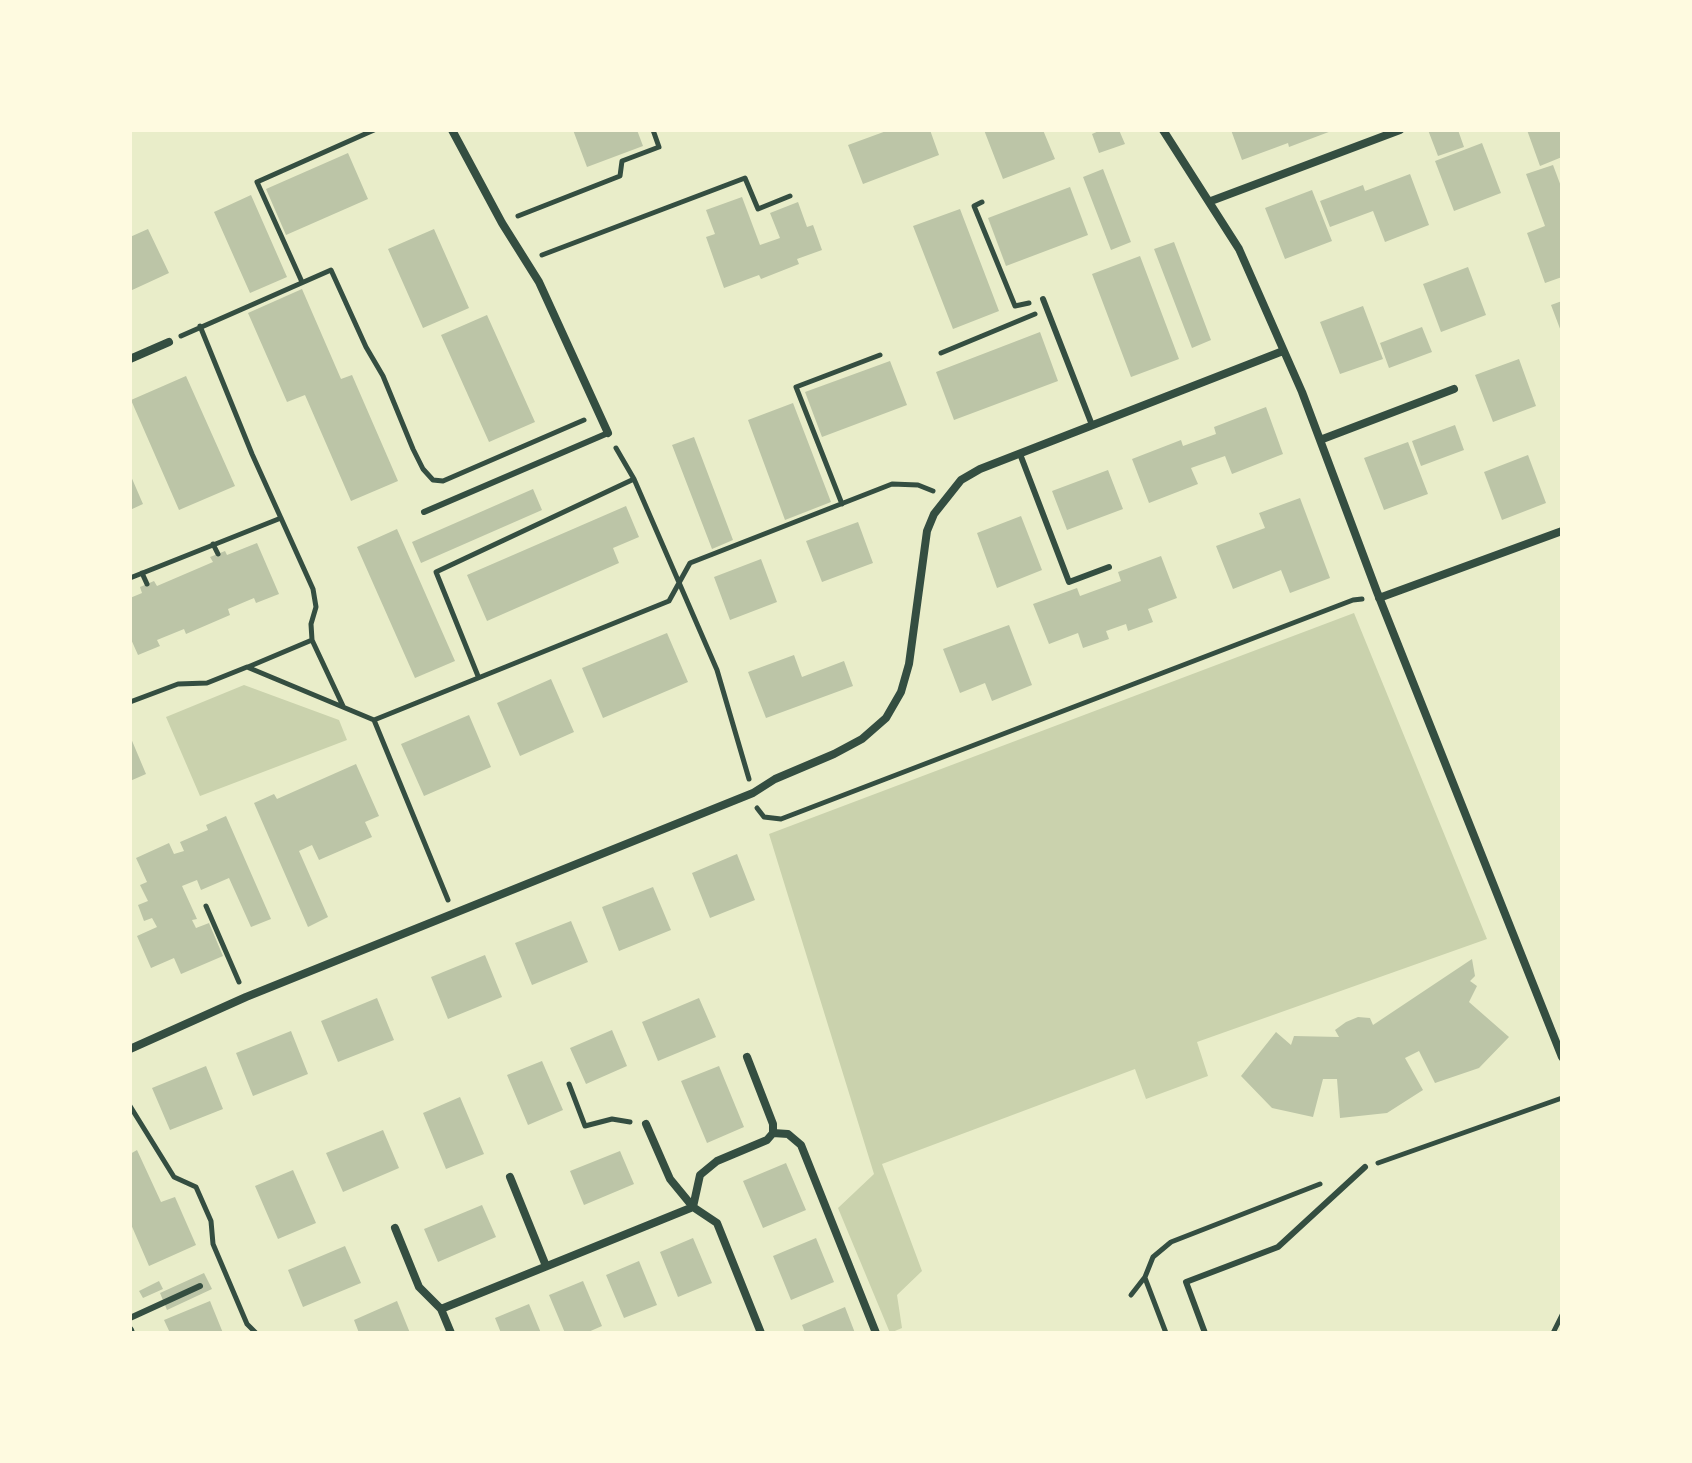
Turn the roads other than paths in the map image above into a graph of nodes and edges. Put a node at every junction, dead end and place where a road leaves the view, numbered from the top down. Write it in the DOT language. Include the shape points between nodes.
graph roads {
  1 [pos="452,130"];
  2 [pos="1163,130"];
  3 [pos="1400,130"];
  4 [pos="1211,201"];
  5 [pos="1043,299"];
  6 [pos="169,342"];
  7 [pos="1283,351"];
  8 [pos="130,359"];
  9 [pos="1454,389"];
  10 [pos="1092,425"];
  11 [pos="608,433"];
  12 [pos="1320,440"];
  13 [pos="1020,454"];
  14 [pos="424,512"];
  15 [pos="1562,531"];
  16 [pos="1109,567"];
  17 [pos="1379,598"];
  18 [pos="130,1049"];
  19 [pos="747,1057"];
  20 [pos="1562,1057"];
  21 [pos="646,1124"];
  22 [pos="773,1133"];
  23 [pos="1365,1167"];
  24 [pos="510,1177"];
  25 [pos="693,1207"];
  26 [pos="395,1228"];
  27 [pos="546,1266"];
  28 [pos="200,1286"];
  29 [pos="441,1309"];
  30 [pos="130,1318"];
  31 [pos="451,1333"];
  32 [pos="761,1333"];
  33 [pos="876,1333"];
  34 [pos="1205,1333"];
  1 -- 11 [label="street" via="564,333"];
  2 -- 4 [label="street"];
  3 -- 4 [label="street"];
  4 -- 7 [label="street" via="1239,249"];
  5 -- 10 [label="lane"];
  6 -- 8 [label="street"];
  7 -- 10 [label="street"];
  7 -- 12 [label="street"];
  9 -- 12 [label="street"];
  10 -- 13 [label="street"];
  11 -- 14 [label="lane"];
  12 -- 17 [label="street"];
  13 -- 16 [label="lane" via="1069,582"];
  13 -- 18 [label="street" via="961,480 934,514 901,692 886,718 862,739 753,793 246,997"];
  15 -- 17 [label="street"];
  17 -- 20 [label="street"];
  19 -- 22 [label="street"];
  21 -- 25 [label="street" via="670,1179"];
  22 -- 25 [label="street" via="700,1175"];
  22 -- 33 [label="street" via="788,1134 801,1145"];
  23 -- 34 [label="lane" via="1278,1247 1186,1282"];
  24 -- 27 [label="street"];
  25 -- 27 [label="street"];
  25 -- 32 [label="street" via="717,1223"];
  26 -- 29 [label="street" via="419,1287"];
  27 -- 29 [label="street"];
  28 -- 30 [label="lane"];
  29 -- 31 [label="street"];
}
